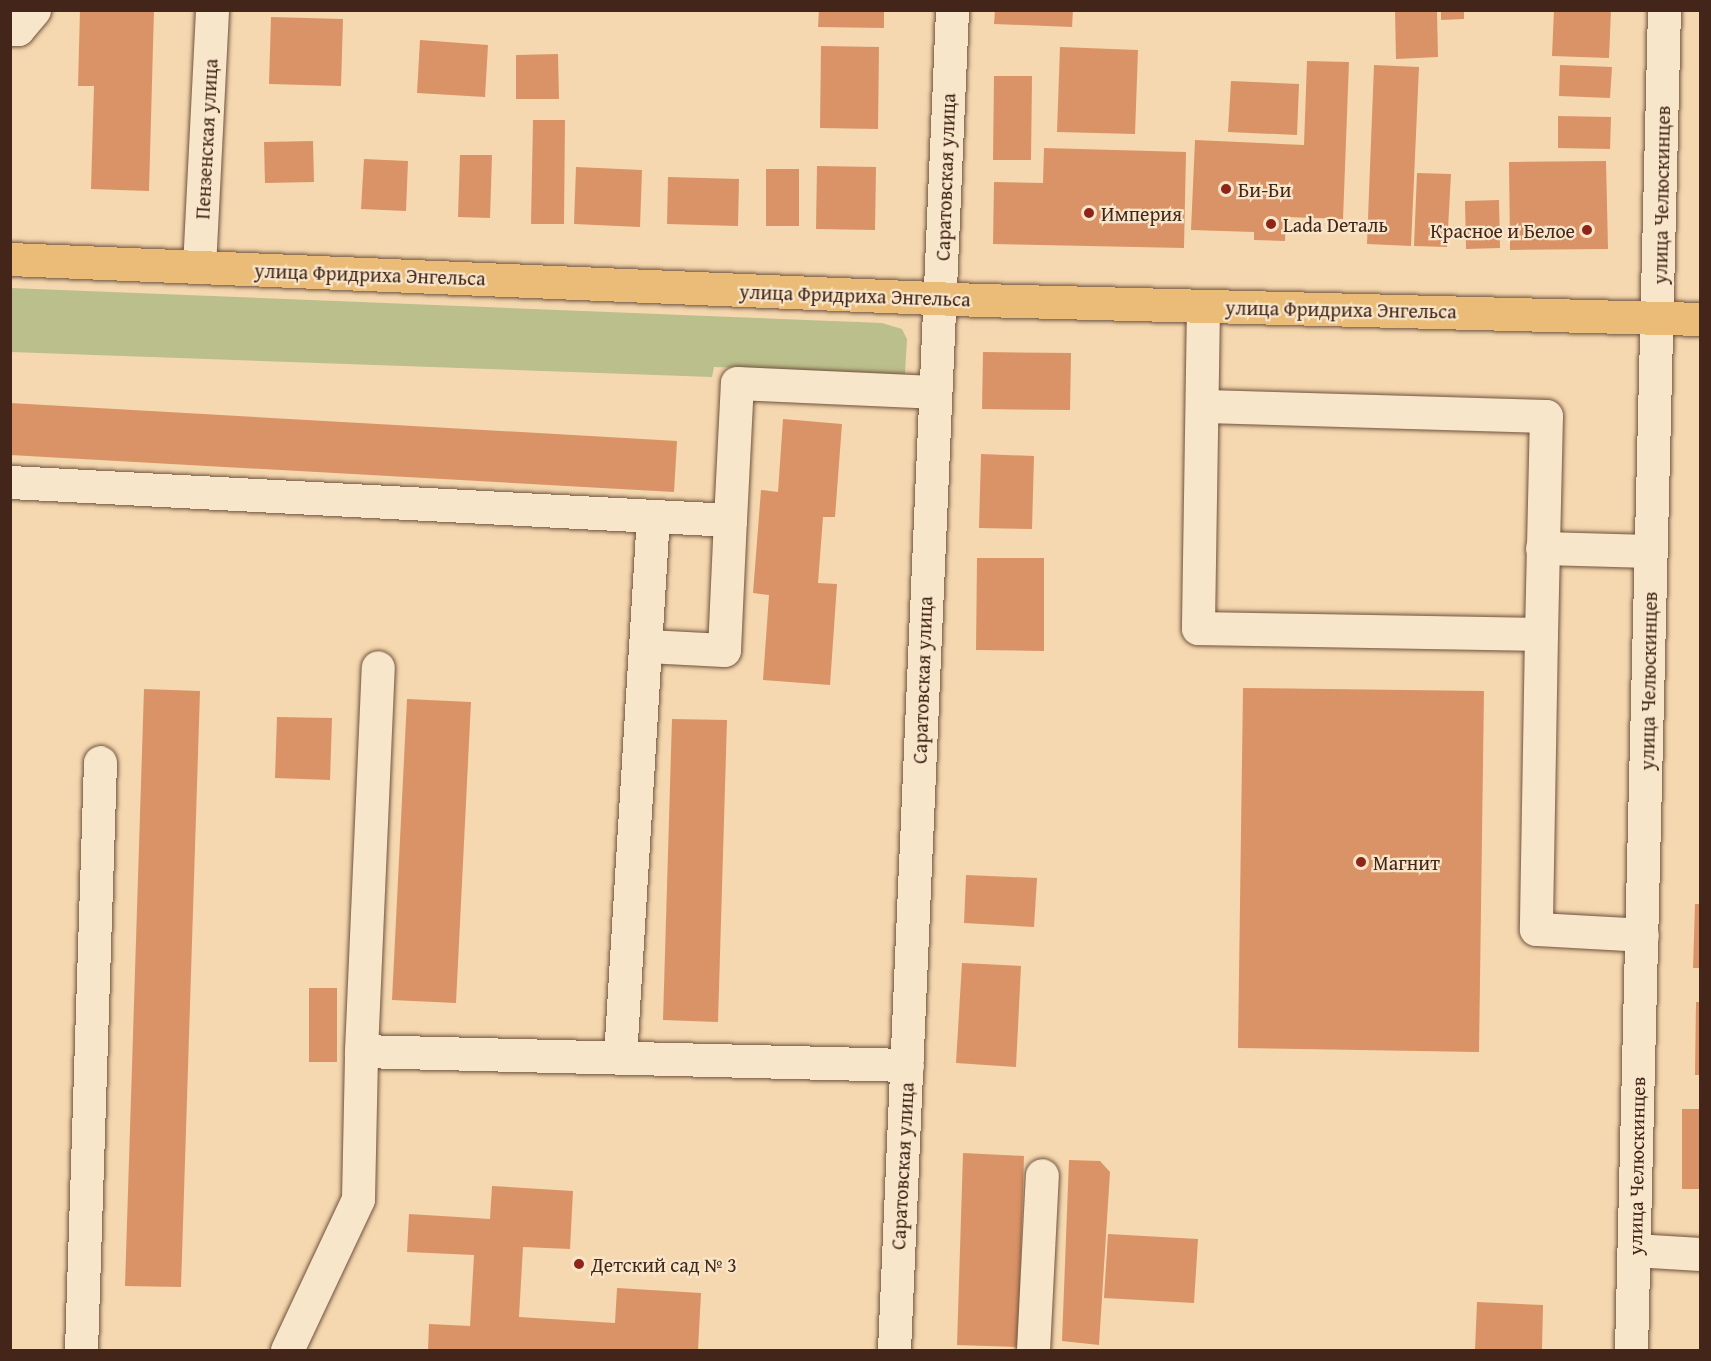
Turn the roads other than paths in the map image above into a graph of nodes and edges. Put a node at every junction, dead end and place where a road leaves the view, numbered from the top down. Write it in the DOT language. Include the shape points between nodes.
graph roads {
  1 [pos="34,10"];
  2 [pos="212,10"];
  3 [pos="952,10"];
  4 [pos="1664,10"];
  5 [pos="10,29"];
  6 [pos="10,259"];
  7 [pos="200,267"];
  8 [pos="940,298"];
  9 [pos="1203,306"];
  10 [pos="1657,316"];
  11 [pos="1701,318"];
  12 [pos="933,392"];
  13 [pos="1205,406"];
  14 [pos="10,482"];
  15 [pos="653,516"];
  16 [pos="730,520"];
  17 [pos="1542,548"];
  18 [pos="1651,551"];
  19 [pos="1541,634"];
  20 [pos="647,646"];
  21 [pos="378,667"];
  22 [pos="100,762"];
  23 [pos="1642,935"];
  24 [pos="361,1050"];
  25 [pos="620,1057"];
  26 [pos="907,1065"];
  27 [pos="1042,1175"];
  28 [pos="1634,1250"];
  29 [pos="1701,1254"];
  30 [pos="81,1350"];
  31 [pos="287,1350"];
  32 [pos="894,1350"];
  33 [pos="1033,1350"];
  34 [pos="1631,1350"];
  1 -- 5 [label="street" via="18,29"];
  2 -- 7 [label="street, Пензенская улица"];
  3 -- 8 [label="street, Саратовская улица"];
  4 -- 10 [label="street, улица Челюскинцев"];
  6 -- 7 [label="main road, улица Фридриха Энгельса"];
  7 -- 8 [label="main road, улица Фридриха Энгельса"];
  8 -- 9 [label="main road, улица Фридриха Энгельса"];
  8 -- 12 [label="street, Саратовская улица"];
  9 -- 10 [label="main road, улица Фридриха Энгельса"];
  9 -- 13 [label="street"];
  10 -- 11 [label="main road, улица Фридриха Энгельса"];
  10 -- 18 [label="street, улица Челюскинцев"];
  12 -- 16 [label="street" via="737,383"];
  12 -- 26 [label="street, Саратовская улица"];
  13 -- 17 [label="street" via="1546,416"];
  13 -- 19 [label="street" via="1198,628"];
  14 -- 15 [label="street"];
  15 -- 16 [label="street"];
  15 -- 20 [label="street"];
  16 -- 20 [label="street" via="724,650"];
  17 -- 18 [label="street"];
  17 -- 19 [label="street"];
  18 -- 23 [label="street, улица Челюскинцев"];
  19 -- 23 [label="street" via="1536,929"];
  20 -- 25 [label="street"];
  21 -- 24 [label="street"];
  22 -- 30 [label="street"];
  23 -- 28 [label="street, улица Челюскинцев"];
  24 -- 25 [label="street"];
  24 -- 31 [label="street" via="358,1198"];
  25 -- 26 [label="street"];
  26 -- 32 [label="street, Саратовская улица"];
  27 -- 33 [label="street"];
  28 -- 29 [label="street"];
  28 -- 34 [label="street, улица Челюскинцев"];
}
